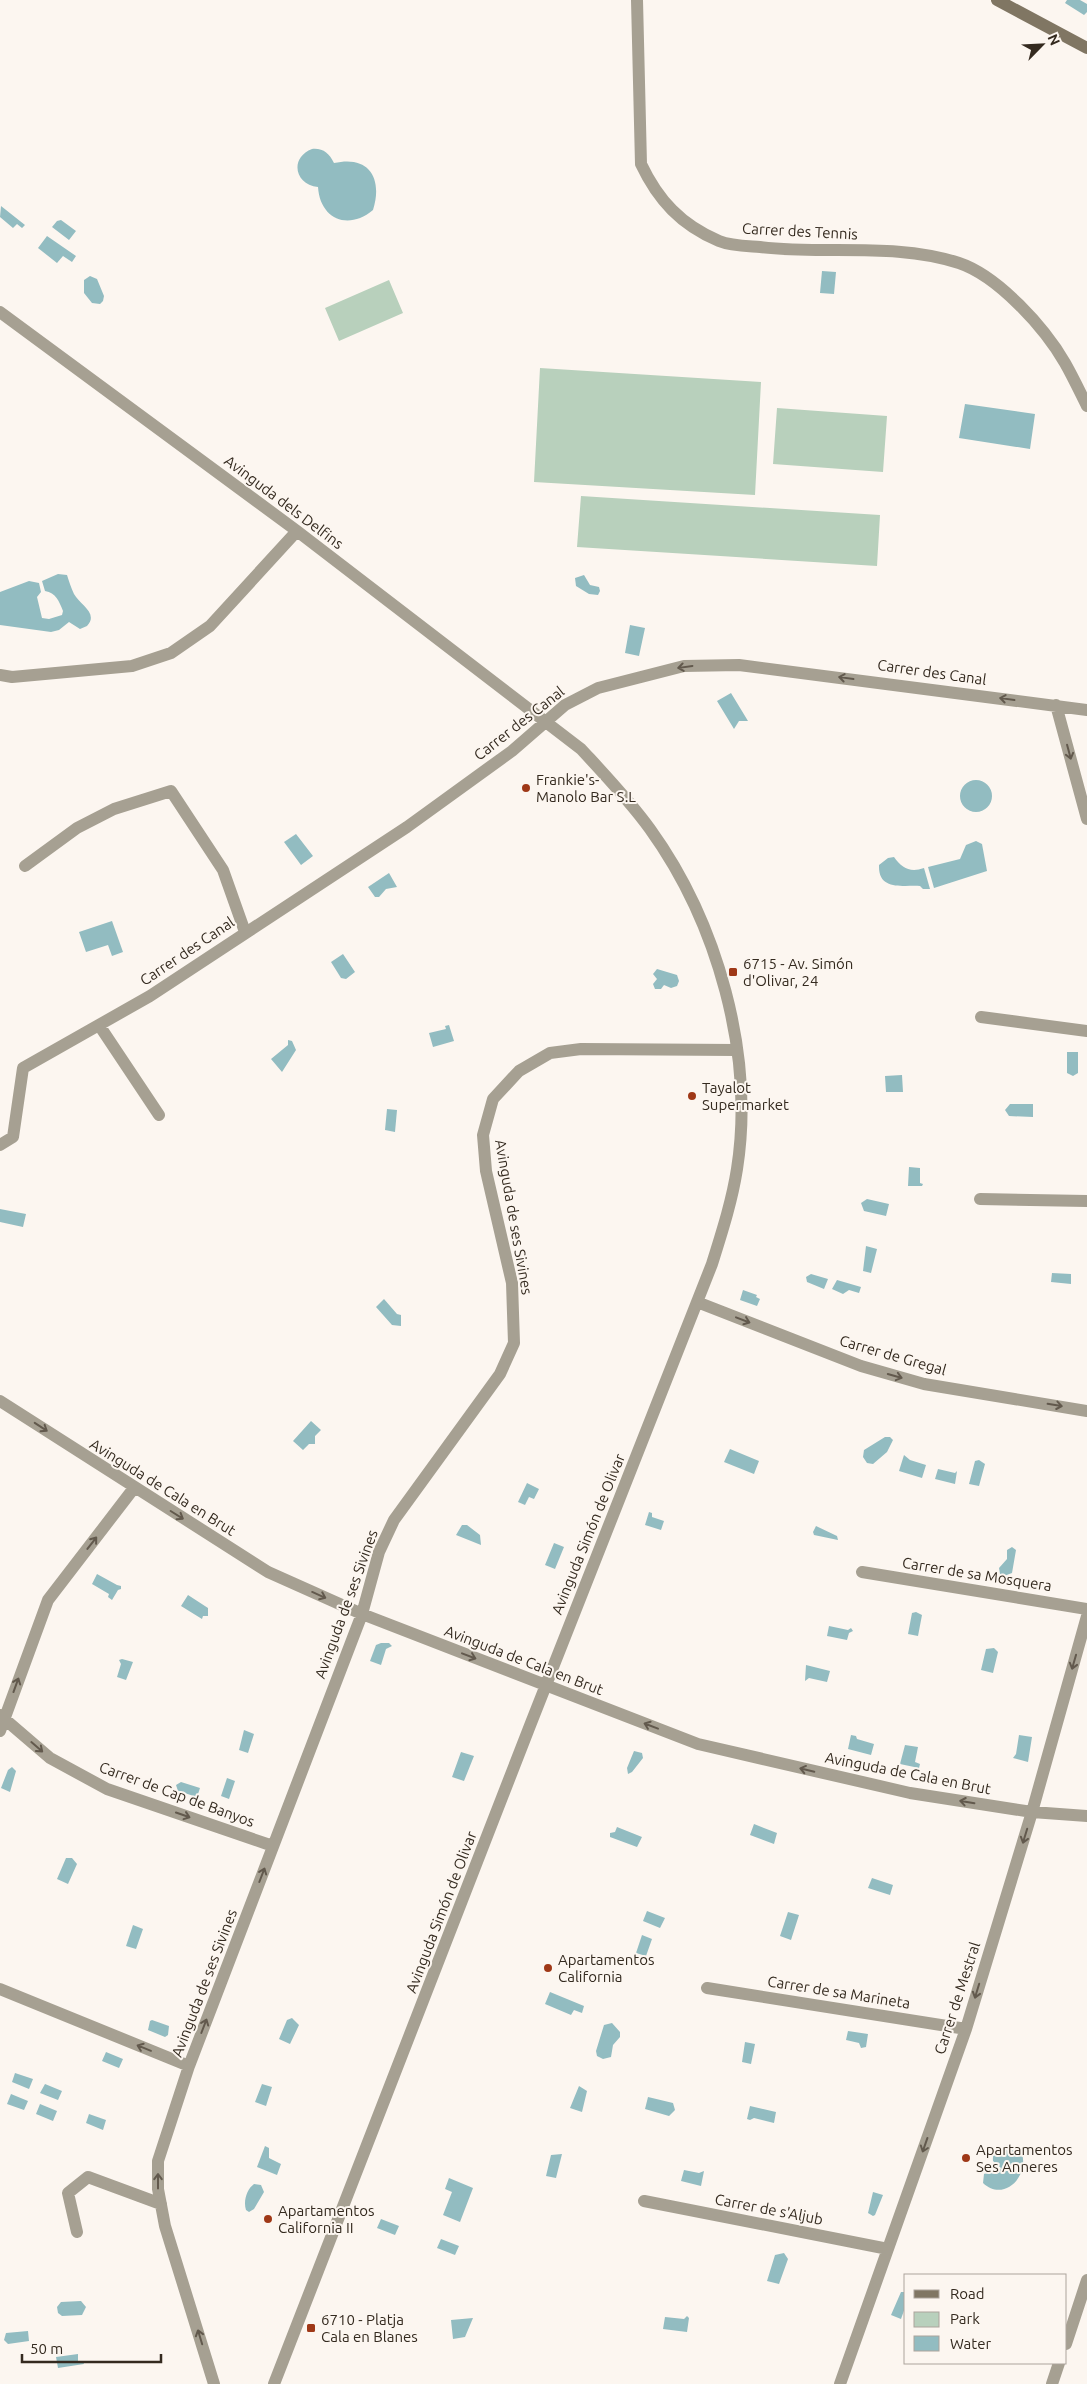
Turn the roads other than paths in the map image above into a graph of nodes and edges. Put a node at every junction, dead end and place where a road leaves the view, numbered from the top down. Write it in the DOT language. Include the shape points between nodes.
graph roads {
  1 [pos="637,0"];
  2 [pos="997,0"];
  3 [pos="1087,48"];
  4 [pos="0,312"];
  5 [pos="1087,406"];
  6 [pos="297,531"];
  7 [pos="6,676"];
  8 [pos="0,684"];
  9 [pos="1056,705"];
  10 [pos="1087,710"];
  11 [pos="544,723"];
  12 [pos="1087,819"];
  13 [pos="25,866"];
  14 [pos="245,932"];
  15 [pos="981,1017"];
  16 [pos="99,1025"];
  17 [pos="1087,1031"];
  18 [pos="736,1050"];
  19 [pos="159,1115"];
  20 [pos="0,1145"];
  21 [pos="980,1199"];
  22 [pos="1087,1201"];
  23 [pos="697,1302"];
  24 [pos="0,1401"];
  25 [pos="1087,1410"];
  26 [pos="134,1488"];
  27 [pos="862,1572"];
  28 [pos="1087,1609"];
  29 [pos="362,1614"];
  30 [pos="1087,1616"];
  31 [pos="545,1686"];
  32 [pos="2,1716"];
  33 [pos="0,1731"];
  34 [pos="1032,1812"];
  35 [pos="1087,1816"];
  36 [pos="273,1846"];
  37 [pos="707,1988"];
  38 [pos="0,1990"];
  39 [pos="966,2028"];
  40 [pos="189,2066"];
  41 [pos="644,2201"];
  42 [pos="161,2204"];
  43 [pos="78,2232"];
  44 [pos="888,2249"];
  45 [pos="1087,2280"];
  46 [pos="1067,2341"];
  47 [pos="1059,2364"];
  48 [pos="214,2384"];
  49 [pos="274,2384"];
  50 [pos="840,2384"];
  51 [pos="1052,2384"];
  1 -- 5 [label="street, Carrer des Tennis" via="641,164 652,187 670,209 695,229 721,242 778,249 922,255 960,264 996,284 1030,316 1064,361"];
  2 -- 3 [label="street"];
  4 -- 6 [label="street, Avinguda dels Delfins"];
  6 -- 7 [label="street" via="210,626 171,654 132,666"];
  6 -- 11 [label="street, Avinguda dels Delfins"];
  7 -- 8 [label="street"];
  9 -- 10 [label="street, Carrer des Canal"];
  9 -- 11 [label="street, Carrer des Canal, one-way" via="739,665 684,666 598,688 565,705"];
  9 -- 12 [label="street, one-way"];
  11 -- 14 [label="street, Carrer des Canal" via="512,751 407,827"];
  11 -- 18 [label="street, Avinguda Simón de Olivar" via="581,749 621,792 667,857 716,957 732,1016"];
  13 -- 14 [label="street" via="77,828 114,809 171,791 223,870"];
  14 -- 16 [label="street, Carrer des Canal" via="150,996"];
  15 -- 17 [label="street"];
  16 -- 19 [label="street"];
  16 -- 20 [label="street, Carrer des Canal" via="23,1068 13,1137"];
  18 -- 23 [label="street, Avinguda Simón de Olivar" via="740,1087 737,1168 728,1213"];
  18 -- 29 [label="street, Avinguda de ses Sivines" via="581,1049 550,1053 519,1071 493,1099 483,1135 486,1171 512,1282 514,1343 500,1374 394,1520 380,1552"];
  21 -- 22 [label="street"];
  23 -- 25 [label="street, Carrer de Gregal, one-way" via="861,1366 924,1384"];
  23 -- 31 [label="street, Avinguda Simón de Olivar"];
  24 -- 26 [label="street, Avinguda de Cala en Brut, one-way"];
  26 -- 29 [label="street, Avinguda de Cala en Brut, one-way" via="268,1572"];
  32 -- 26 [label="street, one-way" via="48,1600"];
  27 -- 28 [label="street, Carrer de sa Mosquera"];
  29 -- 31 [label="street, Avinguda de Cala en Brut, one-way"];
  29 -- 36 [label="street, Avinguda de ses Sivines"];
  30 -- 34 [label="street, Carrer de Mestral, one-way"];
  34 -- 31 [label="street, Avinguda de Cala en Brut, one-way" via="910,1793 698,1744"];
  31 -- 49 [label="street, Avinguda Simón de Olivar"];
  32 -- 33 [label="street"];
  32 -- 36 [label="street, Carrer de Cap de Banyos, one-way" via="50,1758 107,1789"];
  34 -- 35 [label="street, Avinguda de Cala en Brut"];
  34 -- 39 [label="street, Carrer de Mestral, one-way"];
  40 -- 36 [label="street, Avinguda de ses Sivines, one-way"];
  37 -- 39 [label="street, Carrer de sa Marineta"];
  40 -- 38 [label="street, one-way"];
  39 -- 44 [label="street, Carrer de Mestral, one-way"];
  42 -- 40 [label="street, Avinguda de ses Sivines, one-way" via="158,2161"];
  41 -- 44 [label="street, Carrer de s'Aljub"];
  42 -- 43 [label="street" via="88,2177 68,2193"];
  48 -- 42 [label="street, Avinguda de ses Sivines, one-way"];
  44 -- 50 [label="street, Carrer de Mestral"];
  45 -- 46 [label="street"];
  47 -- 51 [label="street"];
}
